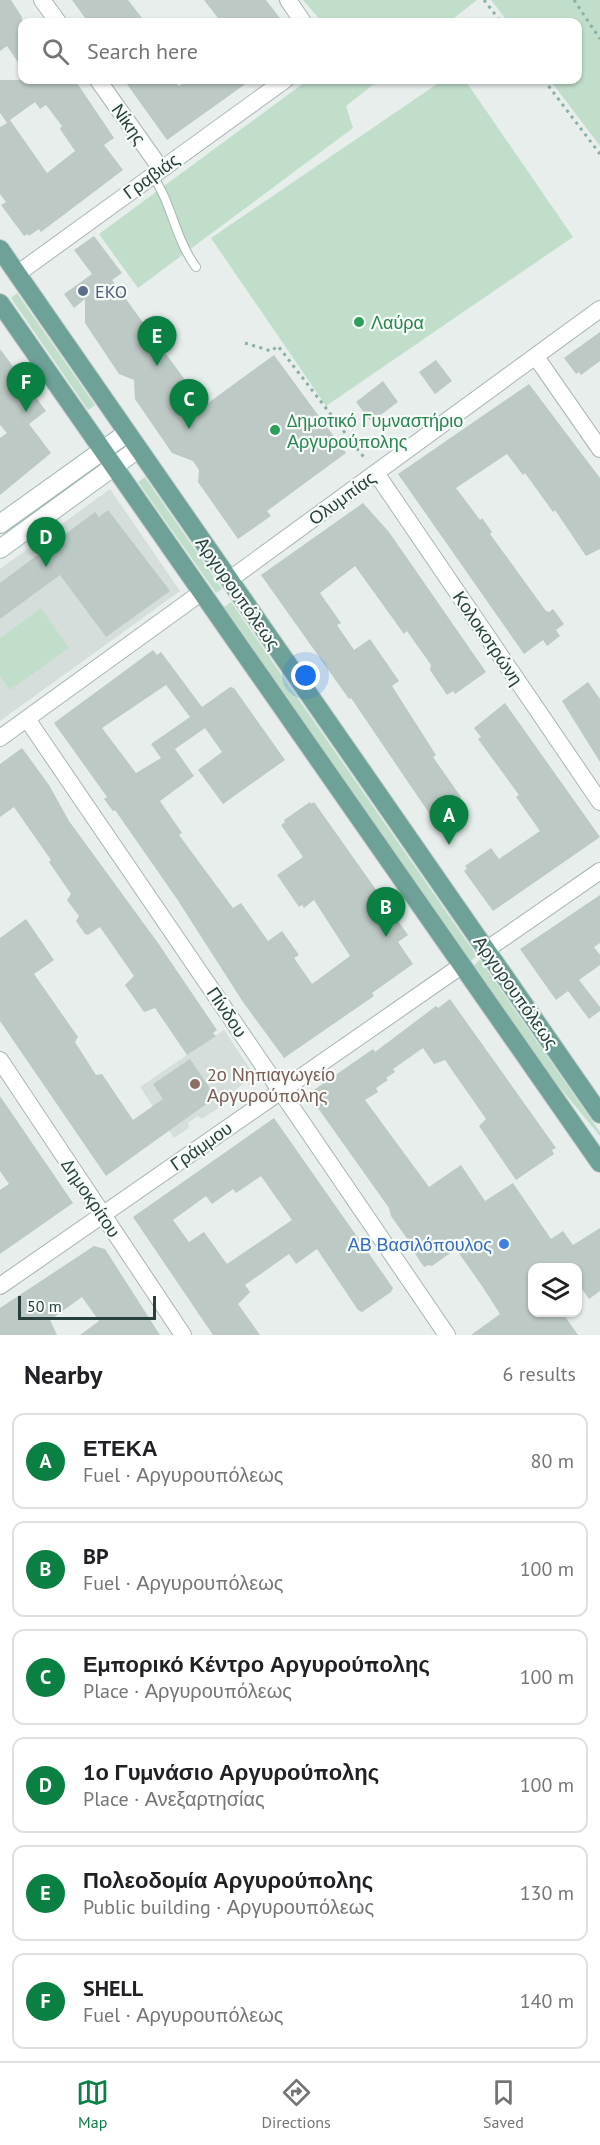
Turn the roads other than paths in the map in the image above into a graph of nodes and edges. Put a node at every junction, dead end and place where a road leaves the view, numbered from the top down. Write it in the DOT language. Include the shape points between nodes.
graph roads {
  1 [pos="42,0"];
  2 [pos="288,0"];
  3 [pos="55,18"];
  4 [pos="300,18"];
  5 [pos="101,84"];
  6 [pos="279,84"];
  7 [pos="156,172"];
  8 [pos="0,249"];
  9 [pos="196,267"];
  10 [pos="17,274"];
  11 [pos="0,303"];
  12 [pos="600,309"];
  13 [pos="536,357"];
  14 [pos="126,433"];
  15 [pos="138,449"];
  16 [pos="600,449"];
  17 [pos="102,450"];
  18 [pos="114,466"];
  19 [pos="376,473"];
  20 [pos="0,524"];
  21 [pos="0,549"];
  22 [pos="229,580"];
  23 [pos="202,592"];
  24 [pos="27,718"];
  25 [pos="0,738"];
  26 [pos="600,802"];
  27 [pos="600,871"];
  28 [pos="486,950"];
  29 [pos="461,966"];
  30 [pos="0,1060"];
  31 [pos="281,1091"];
  32 [pos="600,1114"];
  33 [pos="600,1163"];
  34 [pos="102,1215"];
  35 [pos="0,1286"];
  36 [pos="183,1335"];
  37 [pos="447,1335"];
  1 -- 3 [label="street"];
  2 -- 4 [label="street"];
  5 -- 7 [label="street, Νίκης"];
  6 -- 7 [label="street, Γραβιάς"];
  7 -- 9 [label="lane" via="185,253"];
  7 -- 10 [label="street, Γραβιάς"];
  8 -- 10 [label="main road, Αργυρουπόλεως"];
  10 -- 14 [label="main road, Αργυρουπόλεως"];
  11 -- 17 [label="main road, Αργυρουπόλεως"];
  12 -- 13 [label="street, Ολυμπίας"];
  13 -- 16 [label="street"];
  13 -- 19 [label="street, Ολυμπίας"];
  14 -- 15 [label="main road, Αργυρουπόλεως"];
  14 -- 17 [label="main road"];
  15 -- 18 [label="main road"];
  15 -- 22 [label="main road, Αργυρουπόλεως"];
  17 -- 18 [label="main road, Αργυρουπόλεως"];
  17 -- 20 [label="main road"];
  18 -- 21 [label="main road"];
  18 -- 23 [label="main road, Αργυρουπόλεως"];
  19 -- 22 [label="street, Ολυμπίας"];
  19 -- 26 [label="street, Κολοκοτρώνη"];
  22 -- 28 [label="main road, Αργυρουπόλεως"];
  23 -- 24 [label="street"];
  23 -- 29 [label="main road, Αργυρουπόλεως"];
  24 -- 25 [label="street"];
  24 -- 31 [label="street, Πίνδου"];
  27 -- 28 [label="street"];
  28 -- 32 [label="main road, Αργυρουπόλεως"];
  29 -- 31 [label="street, Γράμμου"];
  29 -- 33 [label="main road, Αργυρουπόλεως"];
  30 -- 34 [label="street, Δημοκρίτου"];
  31 -- 34 [label="street, Γράμμου"];
  31 -- 37 [label="street, Πίνδου"];
  34 -- 35 [label="street, Γράμμου"];
  34 -- 36 [label="street, Δημοκρίτου"];
}
